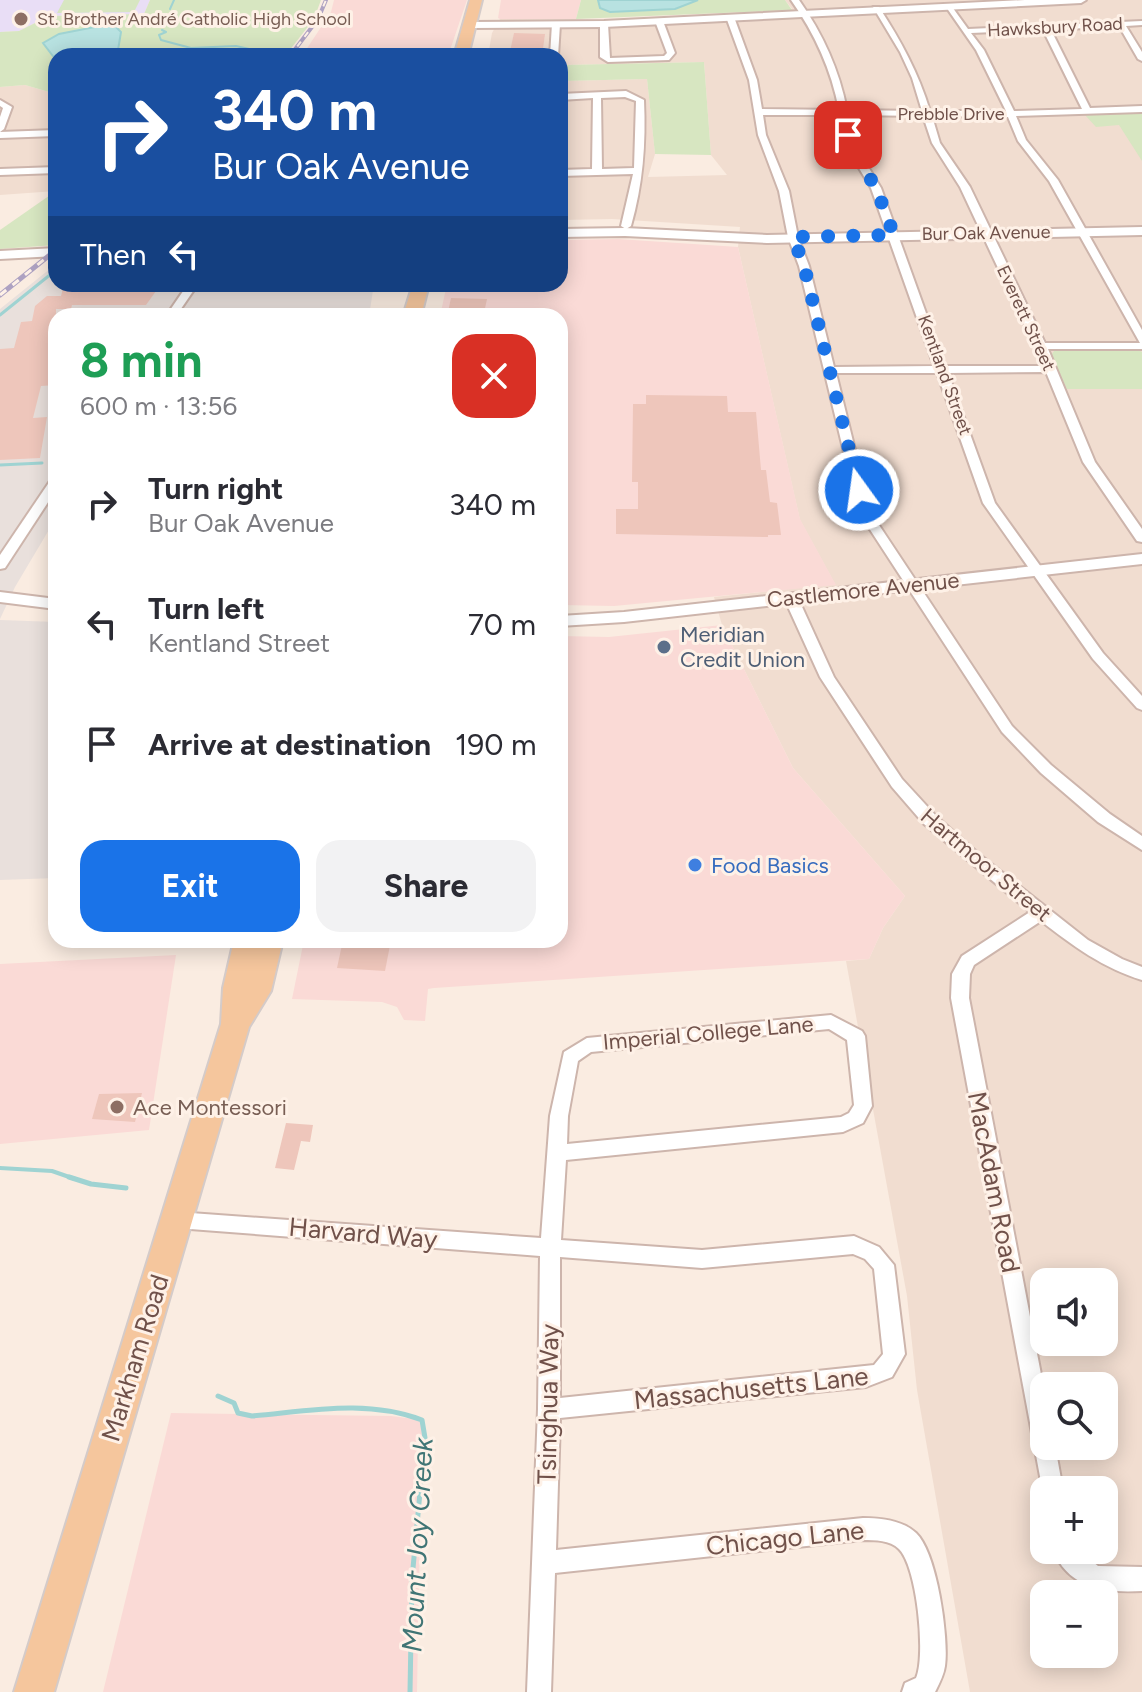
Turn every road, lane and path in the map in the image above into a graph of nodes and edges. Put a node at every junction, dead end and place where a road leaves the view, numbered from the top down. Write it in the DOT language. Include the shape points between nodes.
graph roads {
  1 [pos="476,0"];
  2 [pos="487,0"];
  3 [pos="795,0"];
  4 [pos="1081,0"];
  5 [pos="947,6"];
  6 [pos="876,9"];
  7 [pos="805,13"];
  8 [pos="730,17"];
  9 [pos="659,21"];
  10 [pos="476,23"];
  11 [pos="1142,23"];
  12 [pos="556,24"];
  13 [pos="604,24"];
  14 [pos="1121,24"];
  15 [pos="1046,28"];
  16 [pos="967,31"];
  17 [pos="465,48"];
  18 [pos="474,48"];
  19 [pos="554,48"];
  20 [pos="1142,59"];
  21 [pos="597,95"];
  22 [pos="568,97"];
  23 [pos="0,103"];
  24 [pos="1142,109"];
  25 [pos="1087,111"];
  26 [pos="760,112"];
  27 [pos="844,112"];
  28 [pos="926,114"];
  29 [pos="1011,114"];
  30 [pos="0,132"];
  31 [pos="48,133"];
  32 [pos="48,170"];
  33 [pos="639,171"];
  34 [pos="0,172"];
  35 [pos="568,173"];
  36 [pos="597,173"];
  37 [pos="626,226"];
  38 [pos="568,230"];
  39 [pos="568,230"];
  40 [pos="1142,231"];
  41 [pos="1080,232"];
  42 [pos="988,233"];
  43 [pos="894,235"];
  44 [pos="788,237"];
  45 [pos="48,252"];
  46 [pos="0,255"];
  47 [pos="1142,343"];
  48 [pos="1041,346"];
  49 [pos="942,369"];
  50 [pos="1050,369"];
  51 [pos="829,370"];
  52 [pos="48,493"];
  53 [pos="1142,538"];
  54 [pos="1142,559"];
  55 [pos="0,565"];
  56 [pos="1039,571"];
  57 [pos="910,585"];
  58 [pos="0,597"];
  59 [pos="791,598"];
  60 [pos="48,603"];
  61 [pos="568,619"];
  62 [pos="1142,705"];
  63 [pos="1142,844"];
  64 [pos="1041,913"];
  65 [pos="246,948"];
  66 [pos="267,948"];
  67 [pos="1142,974"];
  68 [pos="235,1024"];
  69 [pos="559,1116"];
  70 [pos="557,1153"];
  71 [pos="177,1220"];
  72 [pos="550,1249"];
  73 [pos="549,1409"];
  74 [pos="1049,1476"];
  75 [pos="543,1563"];
  76 [pos="1074,1564"];
  77 [pos="1142,1579"];
  78 [pos="34,1692"];
  79 [pos="539,1692"];
  80 [pos="914,1692"];
  1 -- 10 [label="main road"];
  2 -- 10 [label="main road"];
  3 -- 7 [label="street, Kentland Street"];
  4 -- 5 [label="street"];
  5 -- 6 [label="street"];
  5 -- 16 [label="street"];
  6 -- 7 [label="street"];
  6 -- 28 [label="street, Everett Street" via="916,78"];
  7 -- 8 [label="street"];
  7 -- 27 [label="street, Kentland Street" via="834,73"];
  8 -- 9 [label="street"];
  8 -- 26 [label="street"];
  9 -- 13 [label="street"];
  9 -- 13 [label="street" via="671,53 666,58 608,60"];
  10 -- 12 [label="street"];
  10 -- 17 [label="main road"];
  10 -- 18 [label="main road"];
  11 -- 14 [label="street, Hawksbury Road"];
  12 -- 13 [label="street"];
  12 -- 19 [label="street"];
  14 -- 15 [label="street, Hawksbury Road"];
  14 -- 20 [label="street"];
  15 -- 16 [label="street, Hawksbury Road"];
  15 -- 25 [label="street"];
  16 -- 29 [label="street"];
  21 -- 22 [label="street"];
  21 -- 33 [label="street" via="626,94 640,100"];
  21 -- 36 [label="street"];
  23 -- 30 [label="street" via="8,107"];
  24 -- 25 [label="street, Prebble Drive"];
  25 -- 29 [label="street, Prebble Drive"];
  26 -- 27 [label="street, Prebble Drive"];
  26 -- 44 [label="street" via="762,135 784,191"];
  27 -- 28 [label="street, Prebble Drive"];
  27 -- 43 [label="street, Kentland Street" via="856,155"];
  28 -- 29 [label="street, Prebble Drive"];
  28 -- 42 [label="street, Everett Street" via="936,143"];
  29 -- 41 [label="street" via="1022,141 1053,180"];
  30 -- 31 [label="street"];
  32 -- 34 [label="street"];
  33 -- 36 [label="street"];
  33 -- 37 [label="street"];
  35 -- 36 [label="street"];
  37 -- 39 [label="street, Bur Oak Avenue"];
  37 -- 44 [label="street, Bur Oak Avenue"];
  38 -- 44 [label="street, Bur Oak Avenue"];
  40 -- 41 [label="street, Bur Oak Avenue"];
  41 -- 42 [label="street, Bur Oak Avenue"];
  41 -- 47 [label="street"];
  42 -- 43 [label="street, Bur Oak Avenue"];
  42 -- 48 [label="street, Everett Street"];
  43 -- 44 [label="street, Bur Oak Avenue"];
  43 -- 49 [label="street, Kentland Street"];
  44 -- 51 [label="street" via="804,266"];
  45 -- 46 [label="street"];
  47 -- 48 [label="street"];
  48 -- 50 [label="street, Everett Street"];
  49 -- 50 [label="street"];
  49 -- 51 [label="street"];
  49 -- 56 [label="street, Kentland Street" via="989,503"];
  50 -- 53 [label="street, Everett Street" via="1089,462"];
  51 -- 57 [label="street" via="866,511"];
  52 -- 55 [label="street"];
  54 -- 56 [label="street, Castlemore Avenue"];
  56 -- 57 [label="street, Castlemore Avenue"];
  56 -- 62 [label="street, Kentland Street" via="1098,656"];
  57 -- 59 [label="street, Castlemore Avenue"];
  57 -- 63 [label="street" via="1007,729 1046,769"];
  58 -- 60 [label="street"];
  59 -- 61 [label="street, Castlemore Avenue"];
  59 -- 64 [label="street, Hartmoor Street" via="827,677 897,783 930,820"];
  64 -- 67 [label="street, Hartmoor Street" via="1105,957"];
  64 -- 74 [label="street, MacAdam Road" via="968,961 961,974 960,998"];
  65 -- 68 [label="main road, Markham Road"];
  66 -- 68 [label="main road, Markham Road" via="257,991"];
  68 -- 71 [label="main road, Markham Road"];
  69 -- 70 [label="street, Tsinghua Way"];
  69 -- 70 [label="street, Imperial College Lane" via="570,1057 587,1045 831,1022 856,1036 863,1106 856,1118 843,1124"];
  70 -- 72 [label="street, Tsinghua Way"];
  71 -- 72 [label="street, Harvard Way"];
  71 -- 78 [label="main road, Markham Road"];
  72 -- 73 [label="street, Tsinghua Way"];
  72 -- 73 [label="street, Massachusetts Lane" via="702,1259 845,1245 864,1248 884,1265 894,1354 888,1368 866,1377"];
  73 -- 75 [label="street, Tsinghua Way"];
  75 -- 79 [label="street, Tsinghua Way"];
  75 -- 80 [label="street, Chicago Lane" via="863,1529 895,1533 920,1559 933,1662 925,1687"];
  76 -- 77 [label="street" via="1089,1577"];
}
